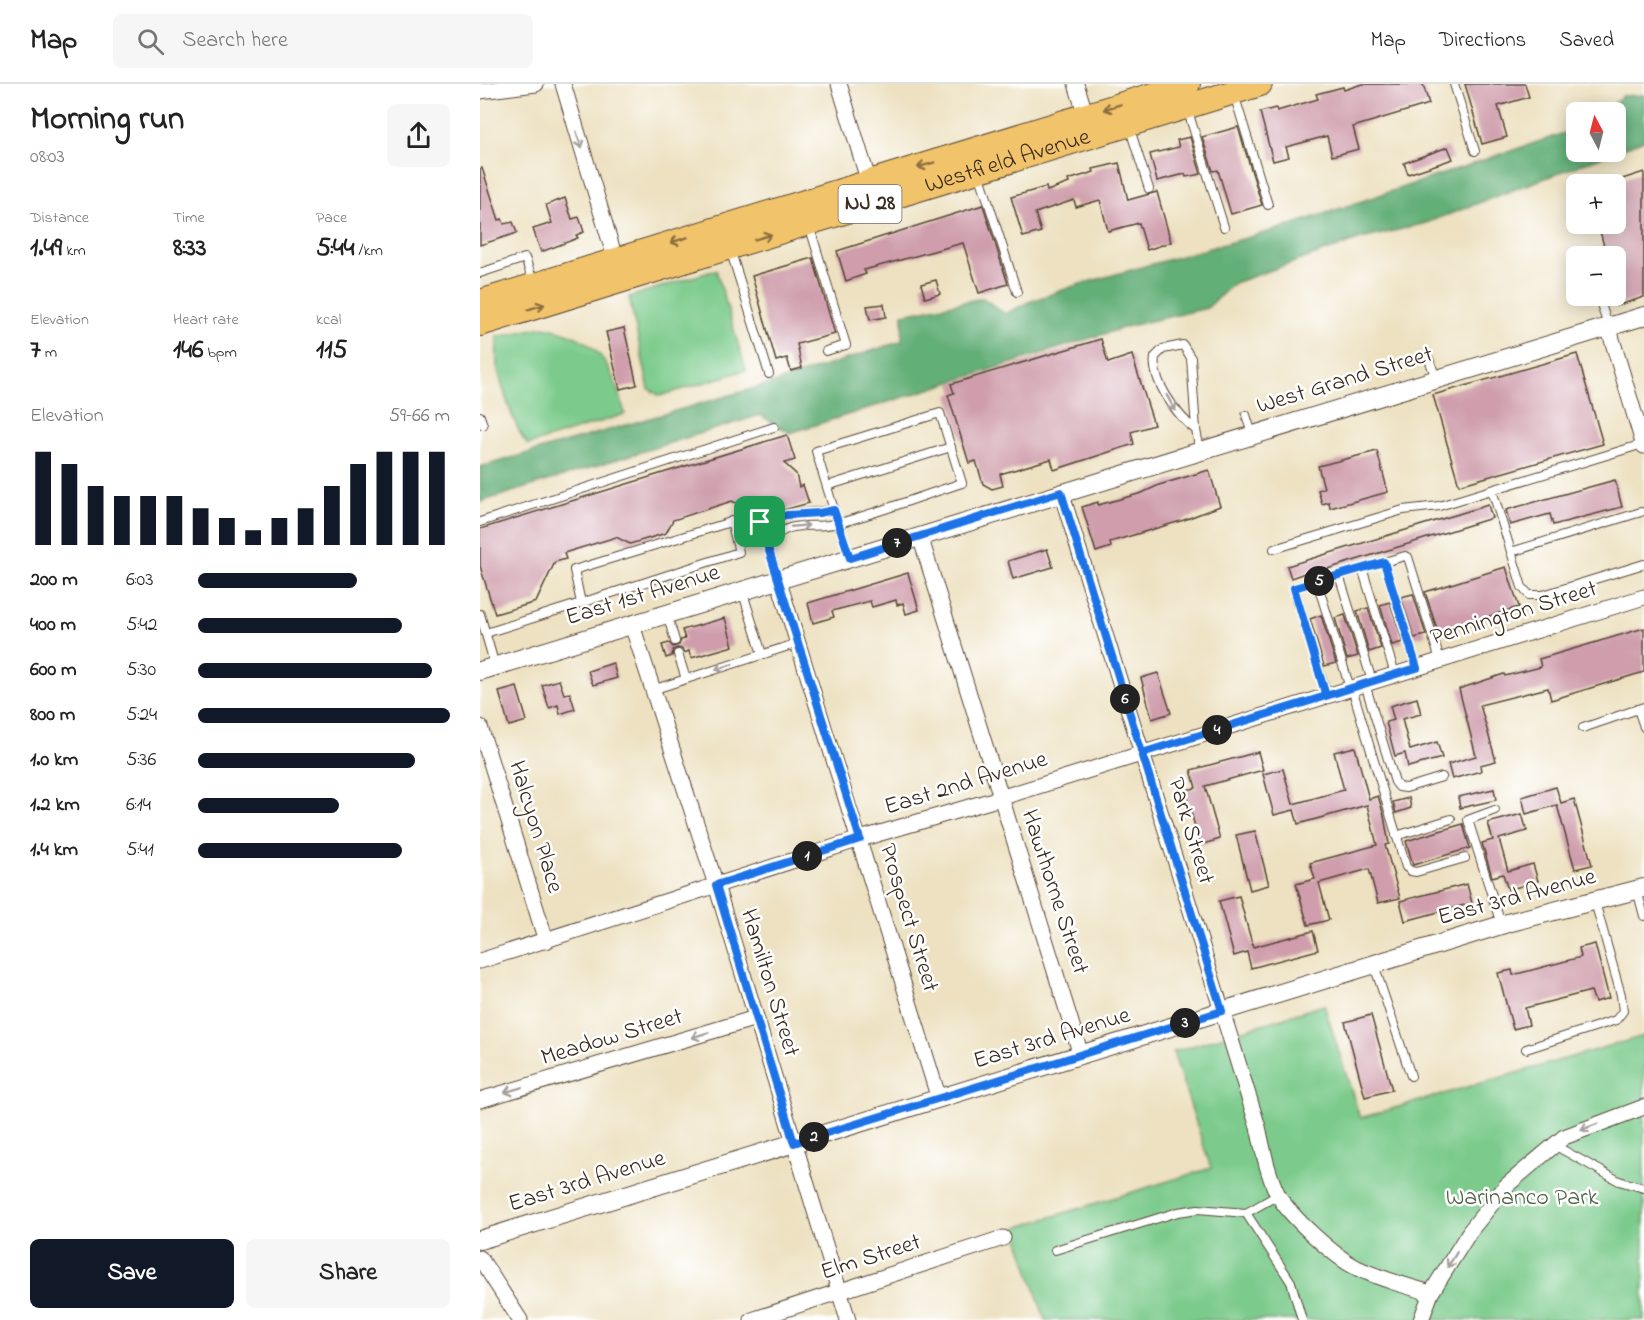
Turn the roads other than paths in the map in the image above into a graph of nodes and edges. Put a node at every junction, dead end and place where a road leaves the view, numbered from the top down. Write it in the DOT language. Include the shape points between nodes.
graph roads {
  1 [pos="536,84"];
  2 [pos="563,84"];
  3 [pos="839,84"];
  4 [pos="1076,84"];
  5 [pos="1260,84"];
  6 [pos="1454,84"];
  7 [pos="1230,90"];
  8 [pos="480,91"];
  9 [pos="1188,95"];
  10 [pos="1129,125"];
  11 [pos="1089,126"];
  12 [pos="1475,151"];
  13 [pos="978,171"];
  14 [pos="1149,189"];
  15 [pos="872,193"];
  16 [pos="1268,205"];
  17 [pos="809,223"];
  18 [pos="1224,227"];
  19 [pos="730,248"];
  20 [pos="619,270"];
  21 [pos="480,273"];
  22 [pos="534,285"];
  23 [pos="1017,292"];
  24 [pos="480,302"];
  25 [pos="1602,306"];
  26 [pos="1644,315"];
  27 [pos="480,324"];
  28 [pos="1608,326"];
  29 [pos="826,351"];
  30 [pos="1429,359"];
  31 [pos="769,374"];
  32 [pos="1436,378"];
  33 [pos="1246,415"];
  34 [pos="480,416"];
  35 [pos="483,425"];
  36 [pos="774,427"];
  37 [pos="1196,430"];
  38 [pos="1252,434"];
  39 [pos="1644,445"];
  40 [pos="951,447"];
  41 [pos="1200,451"];
  42 [pos="827,486"];
  43 [pos="1492,490"];
  44 [pos="1061,492"];
  45 [pos="834,510"];
  46 [pos="1641,512"];
  47 [pos="731,521"];
  48 [pos="480,522"];
  49 [pos="760,522"];
  50 [pos="838,523"];
  51 [pos="920,536"];
  52 [pos="767,542"];
  53 [pos="1274,549"];
  54 [pos="1511,552"];
  55 [pos="850,558"];
  56 [pos="1384,562"];
  57 [pos="1644,564"];
  58 [pos="1362,568"];
  59 [pos="1339,575"];
  60 [pos="778,579"];
  61 [pos="1317,582"];
  62 [pos="742,590"];
  63 [pos="1644,597"];
  64 [pos="581,603"];
  65 [pos="480,614"];
  66 [pos="667,614"];
  67 [pos="632,625"];
  68 [pos="486,633"];
  69 [pos="675,641"];
  70 [pos="798,643"];
  71 [pos="678,654"];
  72 [pos="762,654"];
  73 [pos="1440,660"];
  74 [pos="1417,668"];
  75 [pos="488,669"];
  76 [pos="1395,674"];
  77 [pos="686,679"];
  78 [pos="1360,685"];
  79 [pos="652,690"];
  80 [pos="1328,695"];
  81 [pos="1641,708"];
  82 [pos="480,727"];
  83 [pos="1644,727"];
  84 [pos="1583,728"];
  85 [pos="1142,753"];
  86 [pos="1442,777"];
  87 [pos="1000,798"];
  88 [pos="1495,810"];
  89 [pos="1451,819"];
  90 [pos="1396,836"];
  91 [pos="860,839"];
  92 [pos="1465,858"];
  93 [pos="716,885"];
  94 [pos="1640,889"];
  95 [pos="1595,902"];
  96 [pos="1644,915"];
  97 [pos="1502,925"];
  98 [pos="546,941"];
  99 [pos="480,962"];
  100 [pos="1374,965"];
  101 [pos="1222,1011"];
  102 [pos="756,1018"];
  103 [pos="1526,1049"];
  104 [pos="1082,1055"];
  105 [pos="1411,1076"];
  106 [pos="939,1099"];
  107 [pos="480,1100"];
  108 [pos="1644,1107"];
  109 [pos="794,1143"];
  110 [pos="1554,1145"];
  111 [pos="1644,1188"];
  112 [pos="1278,1195"];
  113 [pos="1246,1213"];
  114 [pos="1003,1238"];
  115 [pos="480,1240"];
  116 [pos="1055,1250"];
  117 [pos="480,1258"];
  118 [pos="839,1292"];
  119 [pos="1431,1293"];
  120 [pos="520,1320"];
  121 [pos="752,1320"];
  122 [pos="848,1320"];
  123 [pos="1302,1320"];
  124 [pos="1421,1320"];
  1 -- 8 [label="street"];
  2 -- 20 [label="street, one-way"];
  3 -- 15 [label="street"];
  4 -- 11 [label="street"];
  5 -- 7 [label="main road, Westfield Avenue / NJ 28"];
  6 -- 12 [label="lane"];
  7 -- 9 [label="main road, Westfield Avenue / NJ 28"];
  7 -- 16 [label="lane"];
  9 -- 10 [label="main road, Westfield Avenue / NJ 28"];
  9 -- 11 [label="main road, Westfield Avenue / NJ 28, one-way"];
  9 -- 18 [label="lane"];
  10 -- 11 [label="main road, Westfield Avenue / NJ 28"];
  10 -- 14 [label="lane"];
  11 -- 13 [label="main road, Westfield Avenue / NJ 28"];
  11 -- 15 [label="main road, Westfield Avenue / NJ 28, one-way"];
  13 -- 15 [label="main road, Westfield Avenue / NJ 28"];
  13 -- 23 [label="lane"];
  15 -- 17 [label="main road, Westfield Avenue / NJ 28"];
  15 -- 20 [label="main road, Westfield Avenue / NJ 28, one-way"];
  19 -- 17 [label="main road, Westfield Avenue / NJ 28, one-way"];
  17 -- 29 [label="lane" via="846,345"];
  19 -- 20 [label="main road, Westfield Avenue / NJ 28"];
  19 -- 31 [label="lane"];
  20 -- 22 [label="main road, Westfield Avenue / NJ 28"];
  27 -- 20 [label="main road, Westfield Avenue / NJ 28, one-way"];
  21 -- 22 [label="lane" via="525,258"];
  22 -- 24 [label="main road, Westfield Avenue / NJ 28"];
  25 -- 28 [label="lane"];
  26 -- 28 [label="street, West Grand Street"];
  28 -- 32 [label="street, West Grand Street"];
  28 -- 39 [label="street"];
  30 -- 32 [label="lane"];
  32 -- 38 [label="street, West Grand Street"];
  33 -- 38 [label="lane"];
  34 -- 35 [label="lane"];
  36 -- 48 [label="lane"];
  37 -- 37 [label="lane, one-way" via="1191,358 1183,345 1163,349 1155,357 1155,369 1172,408"];
  37 -- 41 [label="lane"];
  38 -- 41 [label="street, West Grand Street"];
  39 -- 43 [label="lane"];
  40 -- 42 [label="lane"];
  40 -- 42 [label="lane" via="940,413 816,451"];
  40 -- 50 [label="lane" via="962,483"];
  41 -- 44 [label="street, West Grand Street"];
  42 -- 45 [label="lane"];
  43 -- 53 [label="lane" via="1431,508 1403,510"];
  43 -- 54 [label="lane"];
  44 -- 51 [label="street, East 1st Avenue"];
  44 -- 85 [label="street, Park Street"];
  45 -- 49 [label="lane"];
  45 -- 50 [label="lane"];
  46 -- 54 [label="lane"];
  47 -- 49 [label="lane" via="747,517"];
  47 -- 64 [label="lane" via="739,552"];
  47 -- 64 [label="lane" via="574,570"];
  49 -- 52 [label="lane"];
  52 -- 50 [label="lane, one-way" via="801,524"];
  50 -- 55 [label="lane"];
  51 -- 55 [label="street, East 1st Avenue"];
  51 -- 87 [label="street, Hawthorne Street"];
  52 -- 60 [label="lane"];
  54 -- 57 [label="lane" via="1523,590 1534,596"];
  55 -- 60 [label="street, East 1st Avenue"];
  56 -- 58 [label="lane"];
  56 -- 73 [label="lane" via="1408,557"];
  56 -- 74 [label="lane"];
  58 -- 59 [label="lane"];
  58 -- 76 [label="lane"];
  59 -- 61 [label="lane"];
  59 -- 78 [label="lane"];
  60 -- 62 [label="street, East 1st Avenue"];
  60 -- 70 [label="street, Prospect Street"];
  61 -- 78 [label="lane"];
  61 -- 80 [label="lane" via="1294,590"];
  62 -- 66 [label="street, East 1st Avenue"];
  62 -- 72 [label="lane"];
  63 -- 73 [label="street, Pennington Street"];
  64 -- 68 [label="lane"];
  65 -- 68 [label="lane"];
  66 -- 67 [label="street, East 1st Avenue"];
  66 -- 69 [label="lane"];
  67 -- 75 [label="street, East 1st Avenue"];
  67 -- 79 [label="street, Hamilton Street"];
  68 -- 75 [label="lane"];
  70 -- 72 [label="lane"];
  70 -- 91 [label="street, Prospect Street"];
  71 -- 77 [label="lane"];
  72 -- 77 [label="lane, one-way"];
  73 -- 74 [label="street, Pennington Street"];
  74 -- 76 [label="street, Pennington Street"];
  76 -- 78 [label="street, Pennington Street"];
  77 -- 79 [label="lane"];
  78 -- 80 [label="street, Pennington Street"];
  78 -- 86 [label="lane" via="1399,787 1406,789"];
  78 -- 90 [label="lane"];
  79 -- 93 [label="street, Hamilton Street"];
  80 -- 85 [label="street, East 2nd Avenue"];
  81 -- 83 [label="lane"];
  81 -- 84 [label="lane"];
  82 -- 98 [label="street, Halcyon Place"];
  85 -- 87 [label="street, East 2nd Avenue"];
  85 -- 101 [label="street, Park Street"];
  87 -- 91 [label="street, East 2nd Avenue"];
  87 -- 104 [label="street, Hawthorne Street"];
  88 -- 97 [label="lane" via="1468,820"];
  89 -- 90 [label="lane"];
  90 -- 92 [label="lane" via="1406,867 1411,871"];
  91 -- 93 [label="street, East 2nd Avenue"];
  91 -- 106 [label="street, Prospect Street"];
  93 -- 98 [label="street, East 2nd Avenue"];
  93 -- 102 [label="street, Hamilton Street"];
  94 -- 95 [label="street, East 3rd Avenue"];
  94 -- 96 [label="lane"];
  95 -- 97 [label="street, East 3rd Avenue"];
  95 -- 103 [label="lane" via="1623,1011 1616,1020"];
  97 -- 100 [label="street, East 3rd Avenue"];
  98 -- 99 [label="street, East 2nd Avenue"];
  100 -- 101 [label="street, East 3rd Avenue"];
  100 -- 105 [label="lane"];
  101 -- 104 [label="street, East 3rd Avenue"];
  101 -- 112 [label="street, Park Street"];
  102 -- 107 [label="street, Meadow Street, one-way"];
  102 -- 109 [label="street, Hamilton Street"];
  104 -- 106 [label="street, East 3rd Avenue"];
  106 -- 109 [label="street, East 3rd Avenue"];
  108 -- 110 [label="street, one-way" via="1564,1137"];
  109 -- 115 [label="street, East 3rd Avenue"];
  109 -- 118 [label="street, Hamilton Street"];
  110 -- 111 [label="lane" via="1619,1181"];
  110 -- 119 [label="street, one-way" via="1506,1186 1470,1231"];
  112 -- 113 [label="lane"];
  112 -- 119 [label="street, Park Street" via="1304,1228 1355,1267"];
  113 -- 116 [label="lane" via="1198,1209 1178,1212"];
  113 -- 123 [label="lane" via="1291,1282"];
  114 -- 118 [label="street, Elm Street"];
  117 -- 120 [label="street"];
  118 -- 121 [label="street, Elm Street"];
  118 -- 122 [label="street, Hamilton Street"];
  119 -- 124 [label="street"];
}
